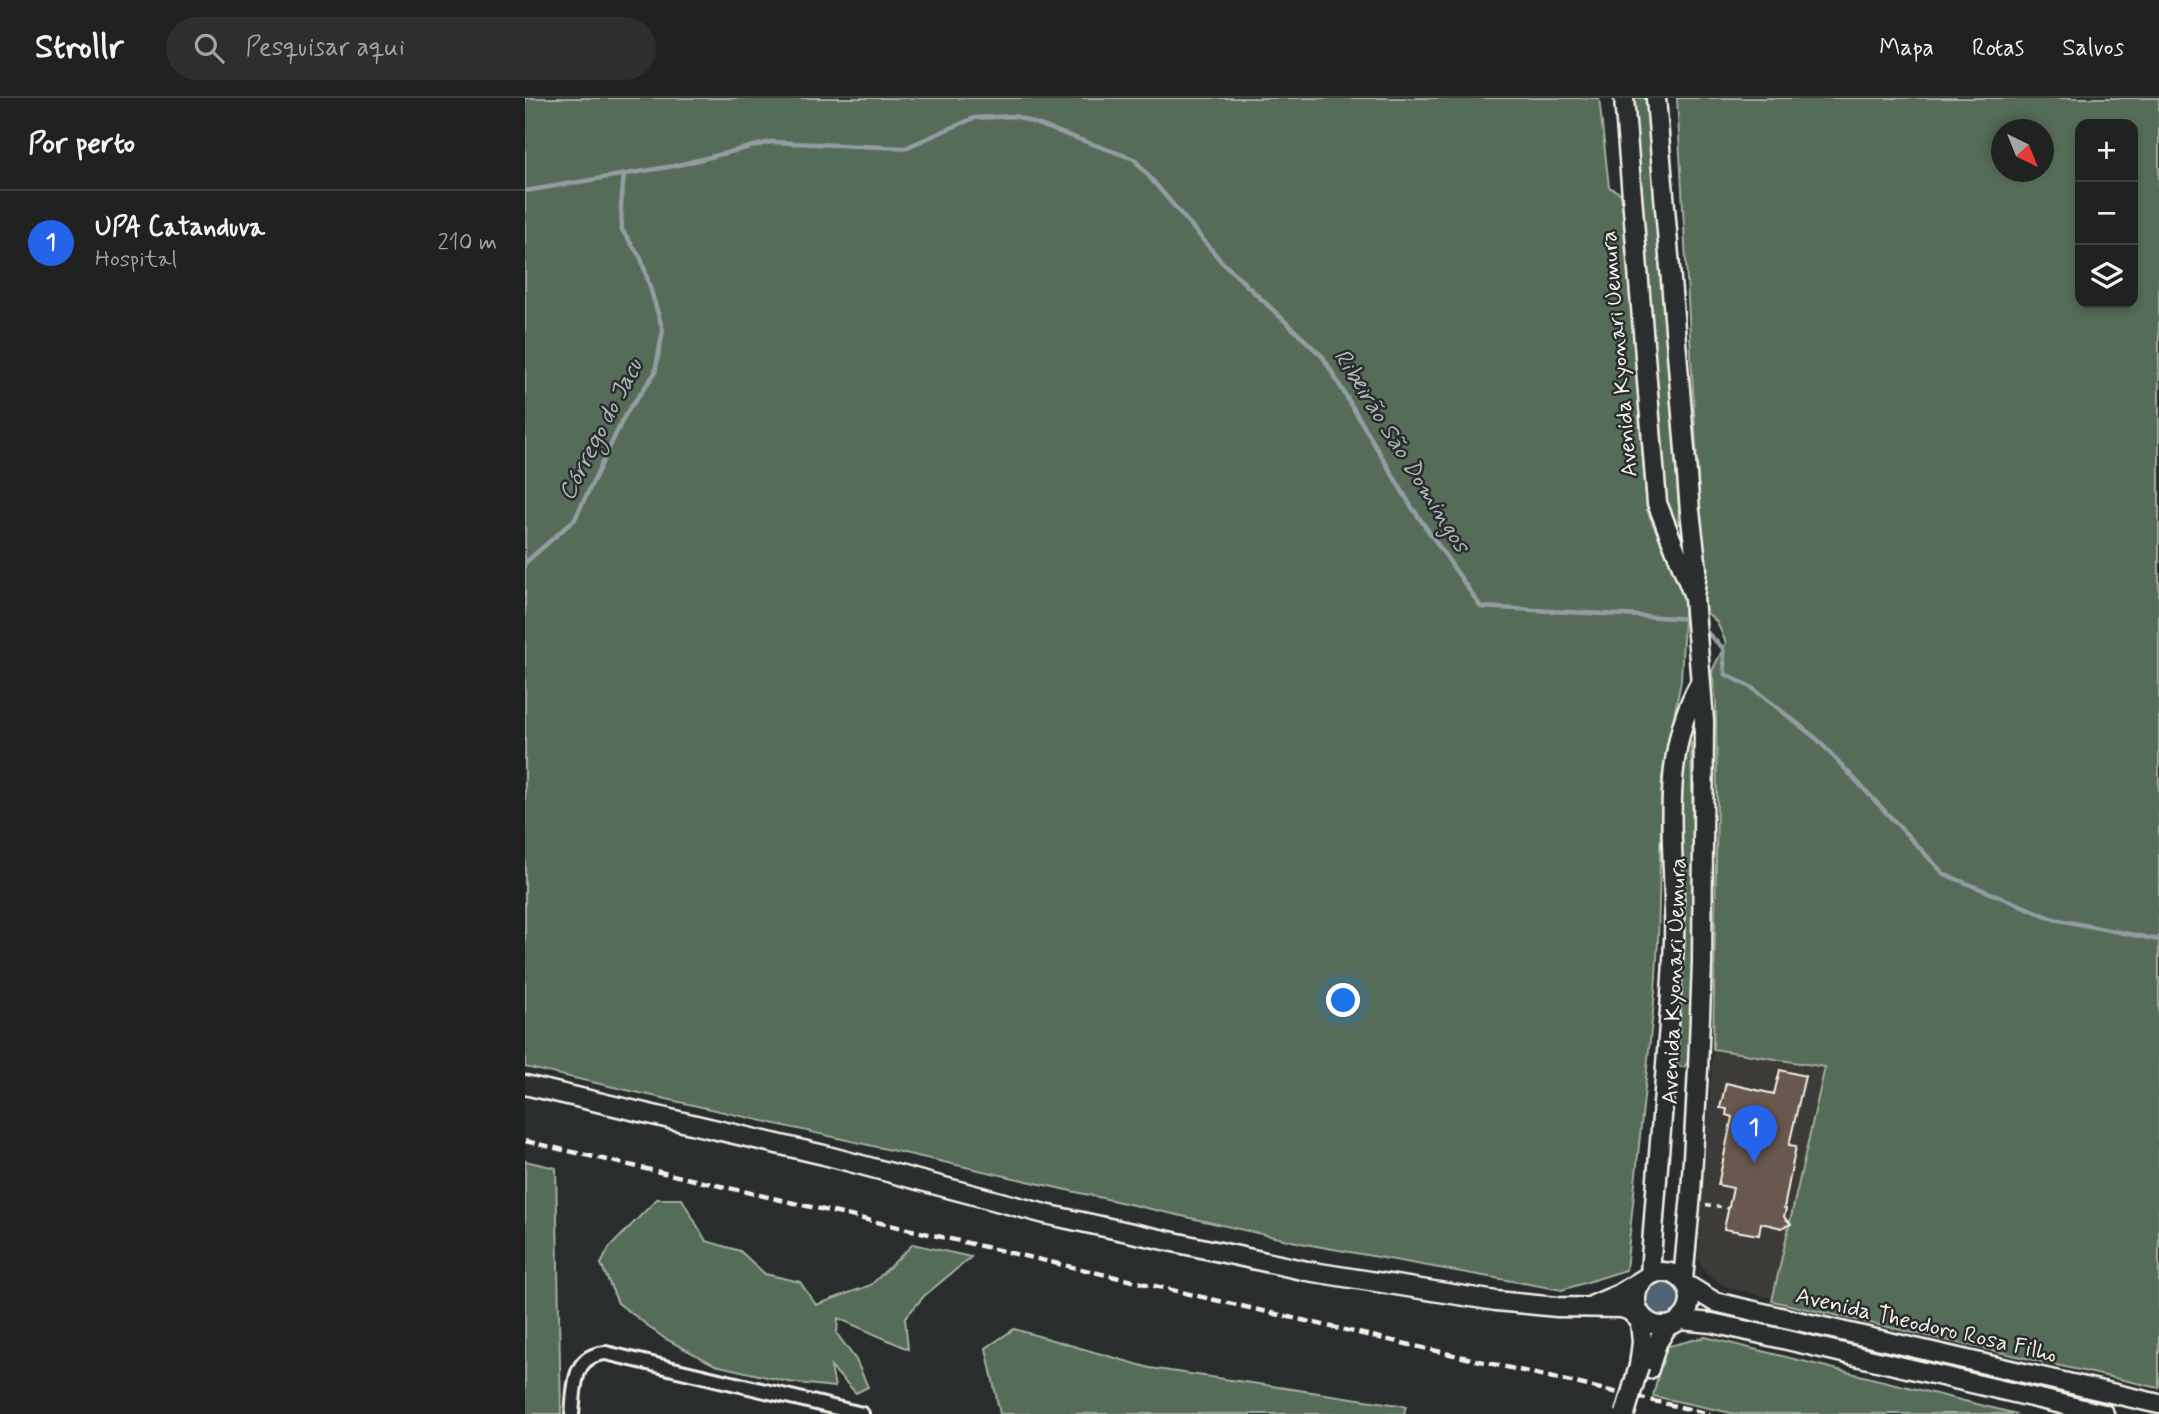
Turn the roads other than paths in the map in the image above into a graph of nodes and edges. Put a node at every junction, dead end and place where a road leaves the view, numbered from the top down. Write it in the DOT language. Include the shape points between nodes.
graph roads {
  1 [pos="1624,98"];
  2 [pos="1656,98"];
  3 [pos="1695,598"];
  4 [pos="1700,683"];
  5 [pos="525,1086"];
  6 [pos="1665,1089"];
  7 [pos="1697,1095"];
  8 [pos="1650,1275"];
  9 [pos="1685,1283"];
  10 [pos="1588,1307"];
  11 [pos="1639,1317"];
  12 [pos="1674,1324"];
  13 [pos="1644,1368"];
  14 [pos="2159,1404"];
  15 [pos="572,1414"];
  16 [pos="862,1414"];
  17 [pos="1625,1414"];
  18 [pos="1637,1414"];
  19 [pos="2104,1414"];
  1 -- 3 [label="street, Avenida Kyonari Uemura" via="1657,503"];
  2 -- 3 [label="street, Avenida Kyonari Uemura" via="1697,569"];
  3 -- 4 [label="street, Avenida Kyonari Uemura"];
  4 -- 6 [label="street, Avenida Kyonari Uemura" via="1681,726 1675,761 1674,938"];
  4 -- 7 [label="street, Avenida Kyonari Uemura" via="1704,721"];
  5 -- 10 [label="street" via="824,1155 1045,1214 1307,1271 1496,1301"];
  6 -- 7 [label="street"];
  6 -- 8 [label="street, Avenida Kyonari Uemura"];
  7 -- 9 [label="street, Avenida Kyonari Uemura"];
  8 -- 9 [label="street" via="1667,1272"];
  8 -- 10 [label="street"];
  8 -- 11 [label="street" via="1635,1297"];
  9 -- 12 [label="street" via="1690,1304"];
  9 -- 14 [label="street, Avenida Theodoro Rosa Filho" via="1715,1301"];
  10 -- 11 [label="street" via="1622,1308"];
  11 -- 12 [label="street" via="1656,1326"];
  11 -- 13 [label="street"];
  12 -- 13 [label="street"];
  12 -- 19 [label="street, Avenida Theodoro Rosa Filho" via="1711,1323"];
  13 -- 17 [label="street, bridge"];
  13 -- 18 [label="street"];
  15 -- 16 [label="street" via="576,1373 594,1354 606,1353"];
}
